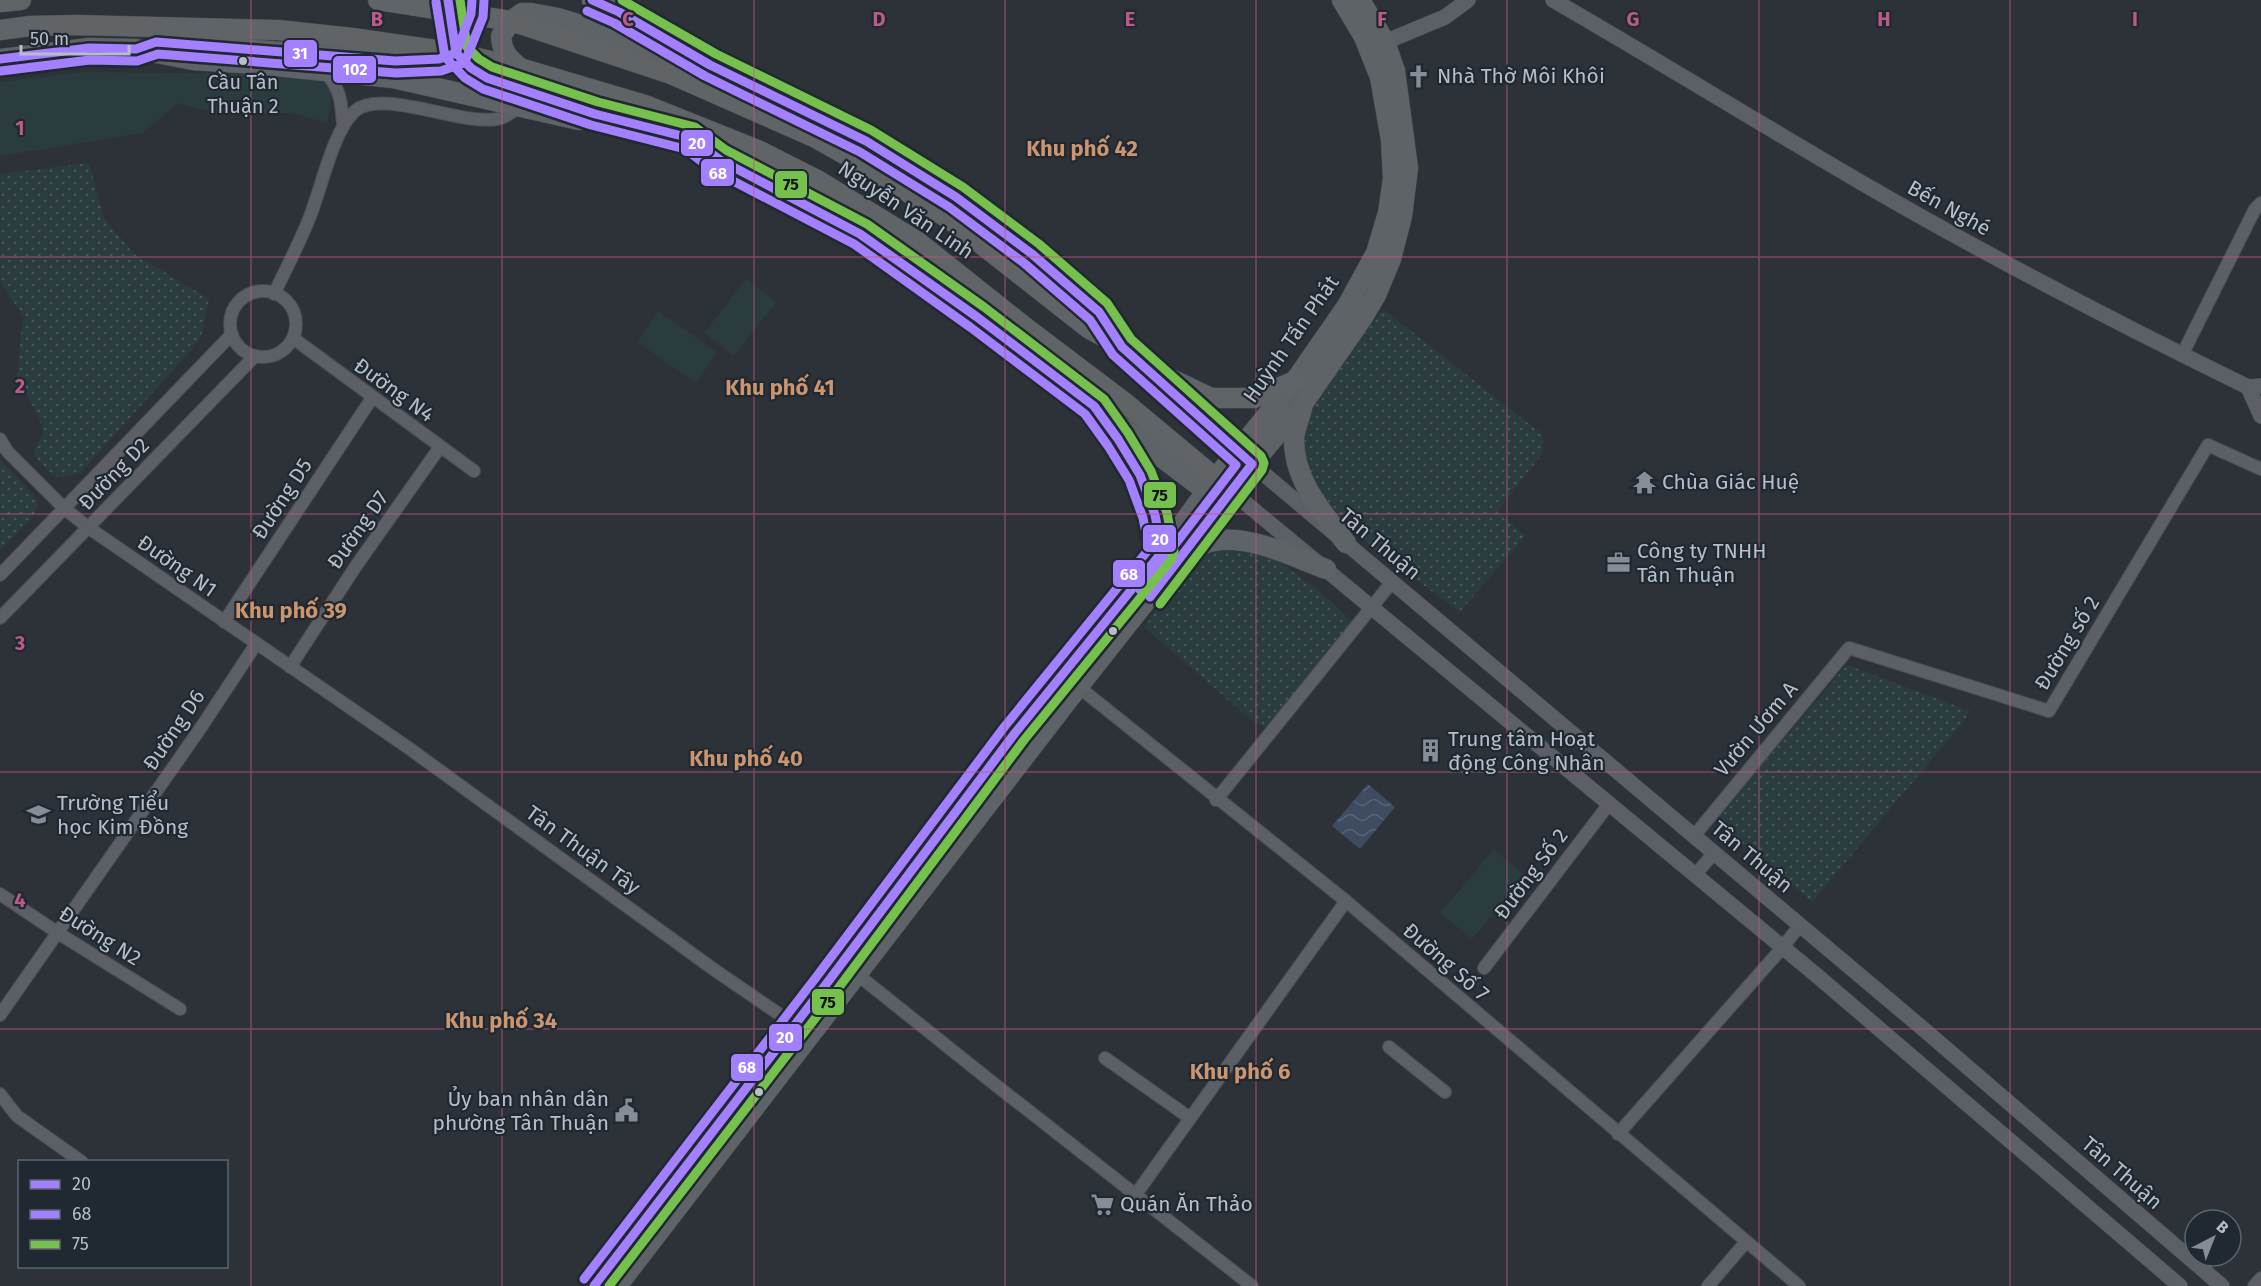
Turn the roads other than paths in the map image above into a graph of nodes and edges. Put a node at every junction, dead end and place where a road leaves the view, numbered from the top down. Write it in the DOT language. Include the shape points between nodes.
graph roads {
  1 [pos="21,0"];
  2 [pos="378,0"];
  3 [pos="592,0"];
  4 [pos="1468,0"];
  5 [pos="1553,0"];
  6 [pos="1349,1"];
  7 [pos="0,2"];
  8 [pos="449,6"];
  9 [pos="471,7"];
  10 [pos="511,21"];
  11 [pos="237,29"];
  12 [pos="0,30"];
  13 [pos="1377,45"];
  14 [pos="136,49"];
  15 [pos="263,51"];
  16 [pos="456,53"];
  17 [pos="0,59"];
  18 [pos="710,65"];
  19 [pos="291,68"];
  20 [pos="520,68"];
  21 [pos="325,71"];
  22 [pos="671,74"];
  23 [pos="578,85"];
  24 [pos="538,95"];
  25 [pos="782,100"];
  26 [pos="519,107"];
  27 [pos="595,114"];
  28 [pos="343,124"];
  29 [pos="801,131"];
  30 [pos="728,137"];
  31 [pos="690,138"];
  32 [pos="2261,203"];
  33 [pos="274,294"];
  34 [pos="977,317"];
  35 [pos="1021,324"];
  36 [pos="232,334"];
  37 [pos="293,338"];
  38 [pos="1122,347"];
  39 [pos="2182,355"];
  40 [pos="255,356"];
  41 [pos="1143,365"];
  42 [pos="1295,381"];
  43 [pos="2254,387"];
  44 [pos="372,398"];
  45 [pos="1304,402"];
  46 [pos="1094,406"];
  47 [pos="2261,416"];
  48 [pos="0,440"];
  49 [pos="440,447"];
  50 [pos="1237,451"];
  51 [pos="1252,464"];
  52 [pos="2261,469"];
  53 [pos="474,471"];
  54 [pos="1211,485"];
  55 [pos="1232,492"];
  56 [pos="65,509"];
  57 [pos="88,528"];
  58 [pos="1346,543"];
  59 [pos="1162,552"];
  60 [pos="1185,552"];
  61 [pos="1326,569"];
  62 [pos="0,575"];
  63 [pos="1392,582"];
  64 [pos="1372,608"];
  65 [pos="0,618"];
  66 [pos="224,622"];
  67 [pos="256,644"];
  68 [pos="1849,648"];
  69 [pos="290,667"];
  70 [pos="1062,674"];
  71 [pos="1078,687"];
  72 [pos="348,707"];
  73 [pos="1216,800"];
  74 [pos="1609,804"];
  75 [pos="1694,836"];
  76 [pos="1714,853"];
  77 [pos="1695,875"];
  78 [pos="0,894"];
  79 [pos="1346,901"];
  80 [pos="1800,925"];
  81 [pos="57,933"];
  82 [pos="1783,947"];
  83 [pos="850,968"];
  84 [pos="1484,968"];
  85 [pos="180,1009"];
  86 [pos="0,1015"];
  87 [pos="795,1025"];
  88 [pos="1389,1047"];
  89 [pos="1105,1058"];
  90 [pos="1445,1092"];
  91 [pos="0,1094"];
  92 [pos="1190,1118"];
  93 [pos="1618,1134"];
  94 [pos="81,1160"];
  95 [pos="1136,1194"];
  96 [pos="1746,1242"];
  97 [pos="2261,1278"];
  98 [pos="594,1286"];
  99 [pos="617,1286"];
  100 [pos="1252,1286"];
  101 [pos="1708,1286"];
  102 [pos="1799,1286"];
  103 [pos="2180,1286"];
  104 [pos="2222,1286"];
  105 [pos="2254,1286"];
  1 -- 7 [label="highway"];
  2 -- 8 [label="highway"];
  3 -- 18 [label="highway"];
  4 -- 13 [label="street" via="1445,17"];
  5 -- 39 [label="street, Bến Nghé" via="1873,189"];
  6 -- 13 [label="main road, Huỳnh Tấn Phát"];
  8 -- 9 [label="highway, Nguyễn Văn Linh"];
  8 -- 16 [label="main road"];
  9 -- 10 [label="highway, Nguyễn Văn Linh"];
  9 -- 16 [label="main road"];
  10 -- 18 [label="main road, Nguyễn Văn Linh" via="531,13 558,18"];
  10 -- 20 [label="main road" via="501,36 502,50"];
  10 -- 22 [label="highway, Nguyễn Văn Linh"];
  11 -- 12 [label="highway, Nguyễn Văn Linh" via="78,25"];
  11 -- 15 [label="main road"];
  11 -- 16 [label="highway, Nguyễn Văn Linh" via="352,38"];
  13 -- 42 [label="main road, Huỳnh Tấn Phát" via="1391,140 1393,179 1388,213 1376,253 1347,306"];
  13 -- 45 [label="main road, Huỳnh Tấn Phát" via="1395,72 1408,168 1402,216 1376,296"];
  14 -- 15 [label="main road, Nguyễn Văn Linh" via="156,42"];
  14 -- 17 [label="main road" via="89,48"];
  14 -- 19 [label="main road" via="193,60"];
  15 -- 16 [label="main road, Nguyễn Văn Linh" via="416,61"];
  15 -- 19 [label="main road"];
  16 -- 20 [label="highway, Nguyễn Văn Linh"];
  16 -- 24 [label="main road" via="487,78"];
  18 -- 22 [label="highway"];
  18 -- 25 [label="main road, Nguyễn Văn Linh"];
  19 -- 21 [label="main road"];
  20 -- 23 [label="highway, Nguyễn Văn Linh"];
  21 -- 26 [label="main road" via="393,78"];
  21 -- 28 [label="street" via="341,96"];
  22 -- 29 [label="highway, Nguyễn Văn Linh"];
  23 -- 27 [label="main road"];
  23 -- 30 [label="highway, Nguyễn Văn Linh" via="645,105"];
  24 -- 26 [label="street"];
  24 -- 27 [label="main road"];
  25 -- 29 [label="highway"];
  25 -- 38 [label="main road, Nguyễn Văn Linh" via="866,141 966,204 1099,312"];
  26 -- 27 [label="main road" via="579,120"];
  26 -- 28 [label="street" via="500,119 482,121 371,104 356,109"];
  27 -- 31 [label="main road"];
  28 -- 33 [label="street" via="309,219"];
  29 -- 38 [label="highway, Nguyễn Văn Linh" via="883,176 952,221 1088,328"];
  30 -- 31 [label="highway"];
  30 -- 35 [label="highway, Nguyễn Văn Linh" via="819,181 873,213 918,242"];
  31 -- 34 [label="main road" via="720,160 860,234"];
  32 -- 39 [label="street"];
  33 -- 36 [label="street" via="258,292 237,303 231,318"];
  33 -- 37 [label="street" via="292,309 296,323"];
  34 -- 35 [label="highway"];
  34 -- 46 [label="main road"];
  35 -- 46 [label="highway"];
  35 -- 54 [label="highway, Nguyễn Văn Linh" via="1124,402"];
  36 -- 40 [label="street" via="241,348"];
  36 -- 56 [label="street, Đường D2"];
  37 -- 40 [label="street" via="277,354"];
  37 -- 44 [label="street, Đường N4"];
  38 -- 41 [label="highway, Nguyễn Văn Linh"];
  39 -- 43 [label="street, Bến Nghé"];
  40 -- 57 [label="street, Đường D2"];
  41 -- 42 [label="highway" via="1211,398 1254,398"];
  41 -- 50 [label="highway, Nguyễn Văn Linh"];
  42 -- 50 [label="main road, Huỳnh Tấn Phát"];
  43 -- 47 [label="street"];
  44 -- 49 [label="street, Đường N4"];
  44 -- 66 [label="street, Đường D5"];
  45 -- 51 [label="main road, Huỳnh Tấn Phát"];
  45 -- 58 [label="main road" via="1294,439 1298,466 1313,500"];
  46 -- 54 [label="main road"];
  46 -- 59 [label="highway" via="1140,475 1155,515"];
  48 -- 56 [label="street, Đường N1"];
  49 -- 53 [label="street, Đường N4"];
  49 -- 69 [label="street, Đường D7"];
  50 -- 51 [label="highway, Nguyễn Văn Linh"];
  50 -- 54 [label="main road, Huỳnh Tấn Phát"];
  51 -- 55 [label="main road, Huỳnh Tấn Phát"];
  51 -- 58 [label="street, Tân Thuận"];
  52 -- 68 [label="street, Đường số 2" via="2208,445 2049,711"];
  54 -- 55 [label="highway, Nguyễn Văn Linh"];
  54 -- 59 [label="main road, Huỳnh Tấn Phát"];
  55 -- 60 [label="main road, Huỳnh Tấn Phát"];
  55 -- 61 [label="street"];
  56 -- 57 [label="street, Đường N1"];
  56 -- 62 [label="street, Đường D2"];
  57 -- 65 [label="street, Đường D2"];
  57 -- 66 [label="street, Đường N1"];
  58 -- 63 [label="street, Tân Thuận"];
  59 -- 70 [label="main road, Huỳnh Tấn Phát"];
  60 -- 61 [label="main road" via="1214,541 1241,540"];
  60 -- 71 [label="main road, Huỳnh Tấn Phát"];
  61 -- 64 [label="street"];
  63 -- 64 [label="street"];
  63 -- 75 [label="street, Tân Thuận"];
  64 -- 73 [label="street"];
  64 -- 74 [label="street"];
  66 -- 67 [label="street, Đường N1"];
  67 -- 69 [label="street, Đường N1"];
  67 -- 81 [label="street, Đường D6"];
  68 -- 75 [label="street, Vườn Ươm A"];
  69 -- 72 [label="street, Đường N1"];
  70 -- 71 [label="street, Đường Số 7"];
  70 -- 83 [label="main road, Huỳnh Tấn Phát"];
  71 -- 73 [label="street, Đường Số 7"];
  71 -- 83 [label="main road, Huỳnh Tấn Phát"];
  72 -- 87 [label="street, Tân Thuận Tây"];
  73 -- 79 [label="street, Đường Số 7"];
  74 -- 77 [label="street"];
  74 -- 84 [label="street, Đường Số 2"];
  75 -- 76 [label="street, Tân Thuận"];
  76 -- 77 [label="street"];
  76 -- 80 [label="street, Tân Thuận"];
  77 -- 82 [label="street"];
  78 -- 81 [label="street, Đường N2"];
  79 -- 92 [label="street"];
  79 -- 93 [label="street, Đường Số 7"];
  80 -- 82 [label="street"];
  80 -- 104 [label="street, Tân Thuận"];
  81 -- 85 [label="street, Đường N2"];
  81 -- 86 [label="street, Đường D6"];
  82 -- 93 [label="street"];
  82 -- 103 [label="street"];
  83 -- 87 [label="main road, Huỳnh Tấn Phát"];
  83 -- 95 [label="street"];
  83 -- 99 [label="main road, Huỳnh Tấn Phát"];
  87 -- 98 [label="main road, Huỳnh Tấn Phát"];
  88 -- 90 [label="street"];
  89 -- 92 [label="street"];
  91 -- 94 [label="street" via="17,1116"];
  92 -- 95 [label="street"];
  93 -- 96 [label="street, Đường Số 7"];
  95 -- 100 [label="street"];
  96 -- 101 [label="street"];
  96 -- 102 [label="street, Đường Số 7"];
  97 -- 105 [label="street"];
}
